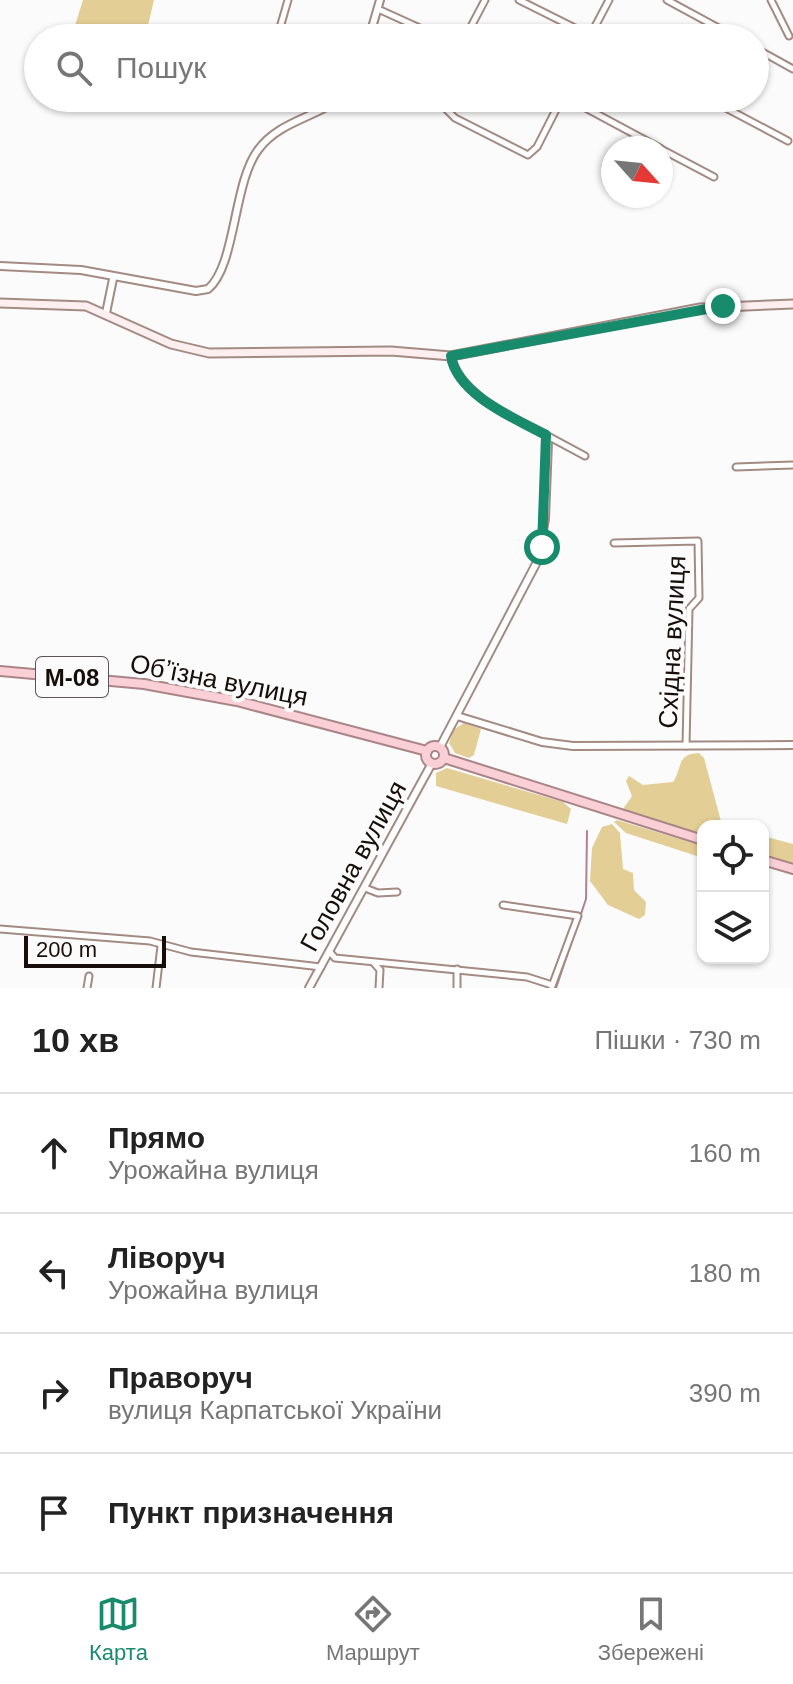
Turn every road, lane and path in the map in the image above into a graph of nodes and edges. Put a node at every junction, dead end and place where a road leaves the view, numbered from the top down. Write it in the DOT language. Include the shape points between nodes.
graph roads {
  1 [pos="288,0"];
  2 [pos="380,0"];
  3 [pos="485,0"];
  4 [pos="519,0"];
  5 [pos="609,0"];
  6 [pos="667,0"];
  7 [pos="771,0"];
  8 [pos="378,9"];
  9 [pos="281,24"];
  10 [pos="373,24"];
  11 [pos="411,24"];
  12 [pos="472,24"];
  13 [pos="566,24"];
  14 [pos="597,24"];
  15 [pos="711,24"];
  16 [pos="789,36"];
  17 [pos="769,56"];
  18 [pos="793,69"];
  19 [pos="314,112"];
  20 [pos="449,112"];
  21 [pos="556,112"];
  22 [pos="591,112"];
  23 [pos="733,112"];
  24 [pos="637,136"];
  25 [pos="788,141"];
  26 [pos="673,155"];
  27 [pos="714,177"];
  28 [pos="0,266"];
  29 [pos="113,279"];
  30 [pos="0,303"];
  31 [pos="793,304"];
  32 [pos="106,313"];
  33 [pos="455,356"];
  34 [pos="546,435"];
  35 [pos="585,456"];
  36 [pos="793,465"];
  37 [pos="736,467"];
  38 [pos="614,543"];
  39 [pos="0,671"];
  40 [pos="457,716"];
  41 [pos="793,745"];
  42 [pos="686,746"];
  43 [pos="440,747"];
  44 [pos="427,751"];
  45 [pos="444,758"];
  46 [pos="432,763"];
  47 [pos="697,838"];
  48 [pos="769,862"];
  49 [pos="793,869"];
  50 [pos="365,888"];
  51 [pos="397,892"];
  52 [pos="503,905"];
  53 [pos="0,929"];
  54 [pos="161,946"];
  55 [pos="329,951"];
  56 [pos="373,963"];
  57 [pos="321,967"];
  58 [pos="457,969"];
  59 [pos="89,976"];
  60 [pos="552,986"];
  61 [pos="87,988"];
  62 [pos="156,988"];
  63 [pos="309,988"];
  64 [pos="379,988"];
  65 [pos="457,988"];
  1 -- 9 [label="street"];
  2 -- 8 [label="street"];
  3 -- 12 [label="street"];
  4 -- 13 [label="street"];
  5 -- 14 [label="street"];
  6 -- 15 [label="street"];
  7 -- 16 [label="street"];
  8 -- 10 [label="street"];
  8 -- 11 [label="street"];
  17 -- 18 [label="street"];
  19 -- 29 [label="street" via="281,129 259,149 212,286 196,291"];
  20 -- 21 [label="street" via="528,155"];
  22 -- 24 [label="street"];
  23 -- 25 [label="street"];
  26 -- 27 [label="street"];
  28 -- 29 [label="street" via="81,270"];
  29 -- 32 [label="street"];
  30 -- 32 [label="main road" via="65,304"];
  31 -- 33 [label="main road" via="700,308"];
  32 -- 33 [label="main road" via="171,344 209,353 391,351"];
  33 -- 34 [label="street" via="464,379 488,403"];
  34 -- 35 [label="street"];
  34 -- 40 [label="street" via="542,547"];
  36 -- 37 [label="street"];
  38 -- 42 [label="street, Східна вулиця" via="698,541 699,598 689,609"];
  39 -- 44 [label="highway, Обʼїзна вулиця / М-08" via="144,684 247,702"];
  40 -- 42 [label="street, Східна вулиця" via="542,742"];
  40 -- 43 [label="street"];
  41 -- 42 [label="street, Східна вулиця"];
  43 -- 44 [label="highway"];
  43 -- 45 [label="highway"];
  44 -- 46 [label="highway"];
  45 -- 46 [label="highway"];
  45 -- 47 [label="highway"];
  46 -- 50 [label="street, Головна вулиця"];
  48 -- 49 [label="highway"];
  50 -- 51 [label="street"];
  50 -- 55 [label="street, Головна вулиця"];
  52 -- 60 [label="street" via="578,916"];
  53 -- 54 [label="street"];
  54 -- 57 [label="street"];
  54 -- 62 [label="street"];
  55 -- 56 [label="street" via="335,958"];
  55 -- 57 [label="street, Головна вулиця"];
  56 -- 58 [label="street"];
  56 -- 64 [label="street" via="380,970"];
  57 -- 63 [label="street, Головна вулиця"];
  58 -- 60 [label="street" via="527,977"];
  58 -- 65 [label="street"];
  59 -- 61 [label="street"];
}
